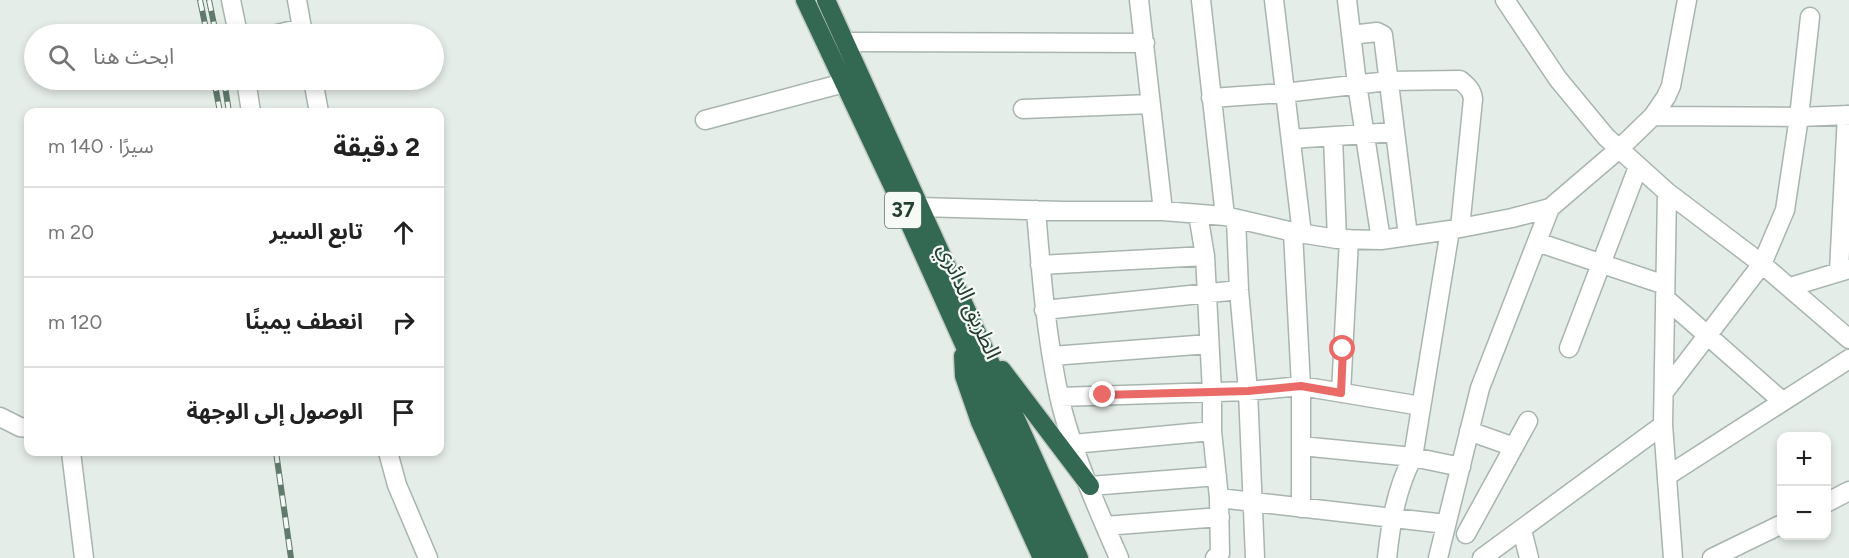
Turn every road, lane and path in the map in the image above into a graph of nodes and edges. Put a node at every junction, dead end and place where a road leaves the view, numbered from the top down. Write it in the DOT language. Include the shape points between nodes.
graph roads {
  1 [pos="231,0"];
  2 [pos="297,0"];
  3 [pos="805,0"];
  4 [pos="826,0"];
  5 [pos="1139,0"];
  6 [pos="1201,0"];
  7 [pos="1274,0"];
  8 [pos="1347,0"];
  9 [pos="1505,0"];
  10 [pos="1687,0"];
  11 [pos="1810,17"];
  12 [pos="236,24"];
  13 [pos="302,24"];
  14 [pos="1351,35"];
  15 [pos="845,42"];
  16 [pos="1145,43"];
  17 [pos="1388,81"];
  18 [pos="844,83"];
  19 [pos="1357,84"];
  20 [pos="248,90"];
  21 [pos="315,90"];
  22 [pos="1284,93"];
  23 [pos="1211,98"];
  24 [pos="1151,104"];
  25 [pos="250,108"];
  26 [pos="318,108"];
  27 [pos="1023,110"];
  28 [pos="1848,115"];
  29 [pos="1653,117"];
  30 [pos="1799,117"];
  31 [pos="705,120"];
  32 [pos="1395,132"];
  33 [pos="1365,135"];
  34 [pos="1333,137"];
  35 [pos="1291,139"];
  36 [pos="1619,149"];
  37 [pos="1638,167"];
  38 [pos="1667,192"];
  39 [pos="919,207"];
  40 [pos="1550,208"];
  41 [pos="1036,210"];
  42 [pos="1163,211"];
  43 [pos="1198,214"];
  44 [pos="1230,217"];
  45 [pos="1455,229"];
  46 [pos="1297,233"];
  47 [pos="1408,236"];
  48 [pos="1343,239"];
  49 [pos="1381,240"];
  50 [pos="1537,242"];
  51 [pos="1205,256"];
  52 [pos="1601,264"];
  53 [pos="1762,264"];
  54 [pos="1040,265"];
  55 [pos="1844,270"];
  56 [pos="1790,287"];
  57 [pos="1239,290"];
  58 [pos="1665,292"];
  59 [pos="1206,294"];
  60 [pos="1044,310"];
  61 [pos="1708,334"];
  62 [pos="1849,339"];
  63 [pos="972,344"];
  64 [pos="1209,344"];
  65 [pos="1569,348"];
  66 [pos="1052,356"];
  67 [pos="1849,359"];
  68 [pos="1301,386"];
  69 [pos="1248,391"];
  70 [pos="1212,392"];
  71 [pos="1664,392"];
  72 [pos="1341,393"];
  73 [pos="1059,397"];
  74 [pos="1782,401"];
  75 [pos="1421,406"];
  76 [pos="0,417"];
  77 [pos="1006,418"];
  78 [pos="1528,421"];
  79 [pos="1663,425"];
  80 [pos="24,428"];
  81 [pos="1212,431"];
  82 [pos="1469,431"];
  83 [pos="1073,444"];
  84 [pos="1301,446"];
  85 [pos="1514,447"];
  86 [pos="71,456"];
  87 [pos="389,456"];
  88 [pos="1413,457"];
  89 [pos="1461,467"];
  90 [pos="1217,476"];
  91 [pos="1667,476"];
  92 [pos="1090,486"];
  93 [pos="1849,491"];
  94 [pos="1219,498"];
  95 [pos="1831,501"];
  96 [pos="1253,502"];
  97 [pos="1301,508"];
  98 [pos="1220,517"];
  99 [pos="1392,518"];
  100 [pos="1446,524"];
  101 [pos="1105,526"];
  102 [pos="1777,526"];
  103 [pos="1522,530"];
  104 [pos="1466,534"];
  105 [pos="1223,557"];
  106 [pos="84,558"];
  107 [pos="428,558"];
  108 [pos="1042,558"];
  109 [pos="1060,558"];
  110 [pos="1079,558"];
  111 [pos="1119,558"];
  112 [pos="1255,558"];
  113 [pos="1388,558"];
  114 [pos="1438,558"];
  115 [pos="1482,558"];
  116 [pos="1529,558"];
  117 [pos="1673,558"];
  118 [pos="1712,558"];
  1 -- 12 [label="street"];
  2 -- 13 [label="street"];
  3 -- 18 [label="highway, الطريق الدائري / 37"];
  4 -- 15 [label="highway, الطريق الدائري / 37"];
  5 -- 16 [label="street"];
  6 -- 23 [label="street"];
  7 -- 22 [label="street"];
  8 -- 14 [label="street"];
  9 -- 36 [label="street" via="1558,79"];
  10 -- 29 [label="street" via="1671,86"];
  11 -- 30 [label="street"];
  14 -- 17 [label="street" via="1382,34"];
  14 -- 19 [label="street"];
  15 -- 16 [label="street"];
  15 -- 39 [label="highway, الطريق الدائري / 37"];
  16 -- 24 [label="street"];
  17 -- 19 [label="street"];
  17 -- 32 [label="street"];
  17 -- 45 [label="street" via="1460,80 1472,93"];
  18 -- 31 [label="street"];
  18 -- 63 [label="highway, الطريق الدائري / 37"];
  19 -- 22 [label="street"];
  19 -- 33 [label="street"];
  20 -- 25 [label="street"];
  21 -- 26 [label="street"];
  22 -- 23 [label="street"];
  22 -- 35 [label="street"];
  23 -- 44 [label="street"];
  24 -- 27 [label="street"];
  24 -- 42 [label="street"];
  28 -- 30 [label="street"];
  28 -- 55 [label="street"];
  29 -- 30 [label="street"];
  29 -- 36 [label="street"];
  30 -- 53 [label="street" via="1785,210"];
  32 -- 33 [label="street"];
  32 -- 47 [label="street"];
  33 -- 34 [label="street"];
  33 -- 49 [label="street"];
  34 -- 35 [label="street"];
  34 -- 48 [label="street"];
  35 -- 46 [label="street"];
  36 -- 37 [label="street"];
  36 -- 40 [label="street"];
  37 -- 38 [label="street"];
  37 -- 52 [label="street"];
  38 -- 53 [label="street"];
  38 -- 58 [label="street"];
  39 -- 41 [label="street"];
  39 -- 63 [label="highway, الطريق الدائري / 37"];
  40 -- 45 [label="street"];
  40 -- 50 [label="street"];
  41 -- 42 [label="street"];
  41 -- 54 [label="street"];
  42 -- 43 [label="street"];
  43 -- 44 [label="street"];
  43 -- 51 [label="street"];
  44 -- 46 [label="street"];
  44 -- 57 [label="street"];
  45 -- 47 [label="street"];
  45 -- 75 [label="street"];
  46 -- 48 [label="street"];
  46 -- 68 [label="street"];
  47 -- 49 [label="street"];
  48 -- 49 [label="street"];
  48 -- 72 [label="street"];
  50 -- 52 [label="street"];
  50 -- 82 [label="street" via="1480,388"];
  51 -- 54 [label="street"];
  51 -- 59 [label="street"];
  52 -- 58 [label="street"];
  52 -- 65 [label="street"];
  53 -- 56 [label="street"];
  53 -- 61 [label="street"];
  54 -- 60 [label="street"];
  55 -- 56 [label="street"];
  56 -- 62 [label="street"];
  57 -- 59 [label="street"];
  57 -- 69 [label="street"];
  58 -- 61 [label="street"];
  58 -- 71 [label="street"];
  59 -- 60 [label="street"];
  59 -- 64 [label="street"];
  60 -- 66 [label="street"];
  61 -- 71 [label="street"];
  61 -- 74 [label="street"];
  63 -- 77 [label="highway, الطريق الدائري / 37"];
  63 -- 92 [label="highway"];
  63 -- 108 [label="highway" via="963,366 972,402"];
  64 -- 66 [label="street"];
  64 -- 70 [label="street"];
  66 -- 73 [label="street"];
  67 -- 74 [label="street"];
  68 -- 69 [label="street"];
  68 -- 72 [label="street"];
  68 -- 84 [label="street"];
  69 -- 70 [label="street"];
  69 -- 96 [label="street"];
  70 -- 73 [label="street"];
  70 -- 81 [label="street"];
  71 -- 79 [label="street"];
  72 -- 75 [label="street"];
  73 -- 83 [label="street"];
  74 -- 91 [label="street"];
  75 -- 88 [label="street"];
  76 -- 80 [label="street"];
  77 -- 109 [label="highway, الطريق الدائري / 37"];
  77 -- 110 [label="highway, الطريق الدائري / 37"];
  78 -- 85 [label="street"];
  79 -- 91 [label="street"];
  79 -- 103 [label="street"];
  81 -- 83 [label="street"];
  81 -- 90 [label="street"];
  82 -- 85 [label="street"];
  82 -- 89 [label="street"];
  83 -- 92 [label="street"];
  84 -- 88 [label="street"];
  84 -- 97 [label="street"];
  85 -- 104 [label="street"];
  86 -- 106 [label="street"];
  87 -- 107 [label="street"];
  88 -- 89 [label="street"];
  88 -- 99 [label="street"];
  89 -- 100 [label="street"];
  90 -- 92 [label="street"];
  90 -- 94 [label="street"];
  91 -- 117 [label="street"];
  92 -- 101 [label="street"];
  93 -- 95 [label="street"];
  94 -- 96 [label="street"];
  94 -- 98 [label="street"];
  96 -- 97 [label="street"];
  96 -- 112 [label="street"];
  97 -- 99 [label="street"];
  98 -- 101 [label="street"];
  98 -- 105 [label="street"];
  99 -- 100 [label="street"];
  99 -- 113 [label="street"];
  100 -- 114 [label="street"];
  101 -- 111 [label="street"];
  102 -- 118 [label="street"];
  103 -- 115 [label="street"];
  103 -- 116 [label="street"];
}
